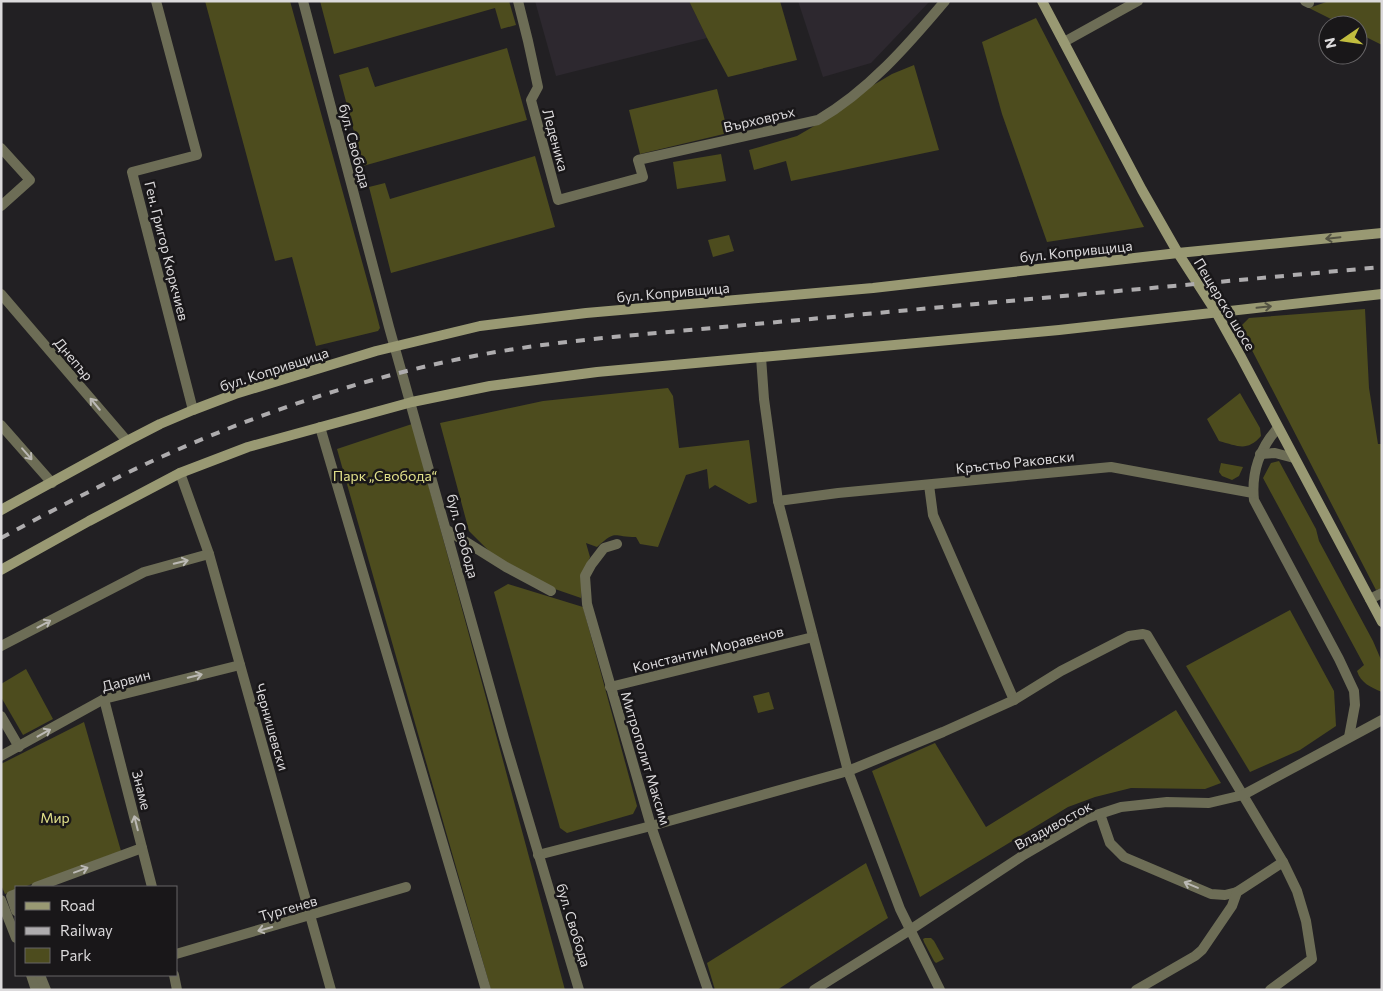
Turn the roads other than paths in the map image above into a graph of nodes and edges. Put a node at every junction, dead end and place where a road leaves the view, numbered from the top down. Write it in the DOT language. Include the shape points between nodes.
graph roads {
  1 [pos="156,1"];
  2 [pos="303,1"];
  3 [pos="518,1"];
  4 [pos="945,1"];
  5 [pos="1042,1"];
  6 [pos="1138,1"];
  7 [pos="1064,42"];
  8 [pos="1,148"];
  9 [pos="558,200"];
  10 [pos="1,206"];
  11 [pos="1382,233"];
  12 [pos="1178,253"];
  13 [pos="1,294"];
  14 [pos="1382,294"];
  15 [pos="1216,312"];
  16 [pos="395,345"];
  17 [pos="761,357"];
  18 [pos="412,402"];
  19 [pos="193,410"];
  20 [pos="1,425"];
  21 [pos="320,427"];
  22 [pos="1278,428"];
  23 [pos="126,441"];
  24 [pos="1260,454"];
  25 [pos="1294,458"];
  26 [pos="180,473"];
  27 [pos="52,483"];
  28 [pos="929,485"];
  29 [pos="1253,493"];
  30 [pos="778,501"];
  31 [pos="1,510"];
  32 [pos="447,530"];
  33 [pos="617,544"];
  34 [pos="209,554"];
  35 [pos="1,570"];
  36 [pos="551,591"];
  37 [pos="1382,593"];
  38 [pos="1370,599"];
  39 [pos="1382,622"];
  40 [pos="813,637"];
  41 [pos="1,646"];
  42 [pos="240,665"];
  43 [pos="610,687"];
  44 [pos="104,699"];
  45 [pos="1014,700"];
  46 [pos="1,716"];
  47 [pos="1382,720"];
  48 [pos="1349,738"];
  49 [pos="18,747"];
  50 [pos="1,756"];
  51 [pos="848,770"];
  52 [pos="1243,795"];
  53 [pos="1100,814"];
  54 [pos="651,826"];
  55 [pos="142,848"];
  56 [pos="538,855"];
  57 [pos="1283,862"];
  58 [pos="39,886"];
  59 [pos="152,886"];
  60 [pos="406,887"];
  61 [pos="1237,892"];
  62 [pos="15,894"];
  63 [pos="1,900"];
  64 [pos="15,908"];
  65 [pos="312,916"];
  66 [pos="910,930"];
  67 [pos="15,935"];
  68 [pos="178,953"];
  69 [pos="31,976"];
  70 [pos="40,976"];
  71 [pos="174,976"];
  72 [pos="36,990"];
  73 [pos="46,990"];
  74 [pos="177,990"];
  75 [pos="331,990"];
  76 [pos="486,990"];
  77 [pos="578,990"];
  78 [pos="708,990"];
  79 [pos="814,990"];
  80 [pos="940,990"];
  81 [pos="1136,990"];
  82 [pos="1270,990"];
  1 -- 19 [label="street, Ген. Григор Кюркчиев" via="196,155 132,172"];
  2 -- 16 [label="street, бул. Свобода"];
  3 -- 9 [label="street, Леденика" via="538,87 531,100"];
  4 -- 9 [label="street, Върховръх" via="908,46 842,106 818,120 638,160 642,177"];
  5 -- 7 [label="main road, Пещерско шосе"];
  6 -- 7 [label="street"];
  7 -- 12 [label="main road, Пещерско шосе"];
  8 -- 10 [label="street" via="30,180"];
  11 -- 12 [label="main road, бул. Копривщица, one-way"];
  12 -- 15 [label="main road, Пещерско шосе"];
  12 -- 16 [label="main road, бул. Копривщица" via="874,288 538,318 480,326"];
  23 -- 13 [label="street, Днепър, one-way"];
  15 -- 14 [label="main road, one-way"];
  15 -- 17 [label="main road"];
  15 -- 22 [label="main road, Пещерско шосе"];
  16 -- 18 [label="street, бул. Свобода"];
  16 -- 19 [label="main road, бул. Копривщица"];
  17 -- 18 [label="main road" via="544,378"];
  17 -- 30 [label="street"];
  18 -- 21 [label="main road"];
  18 -- 32 [label="street, бул. Свобода"];
  19 -- 23 [label="main road, бул. Копривщица"];
  20 -- 27 [label="street, one-way"];
  21 -- 26 [label="main road" via="248,447"];
  21 -- 76 [label="street"];
  22 -- 24 [label="street" via="1268,438"];
  22 -- 25 [label="main road, Пещерско шосе"];
  23 -- 27 [label="main road, бул. Копривщица"];
  24 -- 25 [label="street" via="1275,453"];
  24 -- 29 [label="street"];
  25 -- 38 [label="main road, Пещерско шосе"];
  26 -- 34 [label="street, Чернишевски"];
  26 -- 35 [label="main road"];
  27 -- 31 [label="main road, бул. Копривщица"];
  28 -- 29 [label="street, Кръстьо Раковски" via="1111,467"];
  28 -- 30 [label="street, Кръстьо Раковски"];
  28 -- 45 [label="street" via="933,515"];
  29 -- 48 [label="street" via="1354,691 1355,706"];
  30 -- 40 [label="street"];
  32 -- 36 [label="street"];
  32 -- 56 [label="street, бул. Свобода"];
  33 -- 43 [label="street, Митрополит Максим" via="604,548 586,576 587,604"];
  41 -- 34 [label="street, one-way" via="144,572"];
  34 -- 42 [label="street, Чернишевски"];
  37 -- 38 [label="street"];
  38 -- 39 [label="main road, Пещерско шосе"];
  40 -- 43 [label="street, Константин Моравенов"];
  40 -- 51 [label="street"];
  44 -- 42 [label="street, Дарвин, one-way"];
  42 -- 65 [label="street, Чернишевски"];
  43 -- 54 [label="street, Митрополит Максим"];
  49 -- 44 [label="street, Дарвин, one-way"];
  55 -- 44 [label="street, Знаме, one-way"];
  45 -- 51 [label="street"];
  45 -- 52 [label="street" via="1129,636 1147,635"];
  46 -- 49 [label="street"];
  47 -- 48 [label="street, Владивосток"];
  48 -- 52 [label="street, Владивосток"];
  49 -- 50 [label="street, Дарвин"];
  51 -- 54 [label="street"];
  51 -- 66 [label="street"];
  52 -- 53 [label="street, Владивосток" via="1209,803 1167,802 1121,807"];
  52 -- 57 [label="street"];
  61 -- 53 [label="street, one-way" via="1211,894 1124,857 1110,842"];
  53 -- 66 [label="street, Владивосток" via="1022,856"];
  54 -- 56 [label="street"];
  54 -- 78 [label="street, Митрополит Максим"];
  58 -- 55 [label="street, one-way"];
  55 -- 59 [label="street, Знаме"];
  56 -- 77 [label="street, бул. Свобода"];
  57 -- 61 [label="street"];
  57 -- 82 [label="street" via="1297,891 1306,921 1312,959"];
  60 -- 65 [label="street, Тургенев"];
  61 -- 81 [label="street" via="1232,906 1202,950"];
  62 -- 64 [label="street" via="11,896"];
  63 -- 67 [label="street"];
  65 -- 68 [label="street, Тургенев, one-way"];
  65 -- 75 [label="street, Чернишевски"];
  66 -- 79 [label="street, Владивосток"];
  66 -- 80 [label="street"];
  69 -- 72 [label="street"];
  70 -- 73 [label="street"];
  71 -- 74 [label="street"];
}
